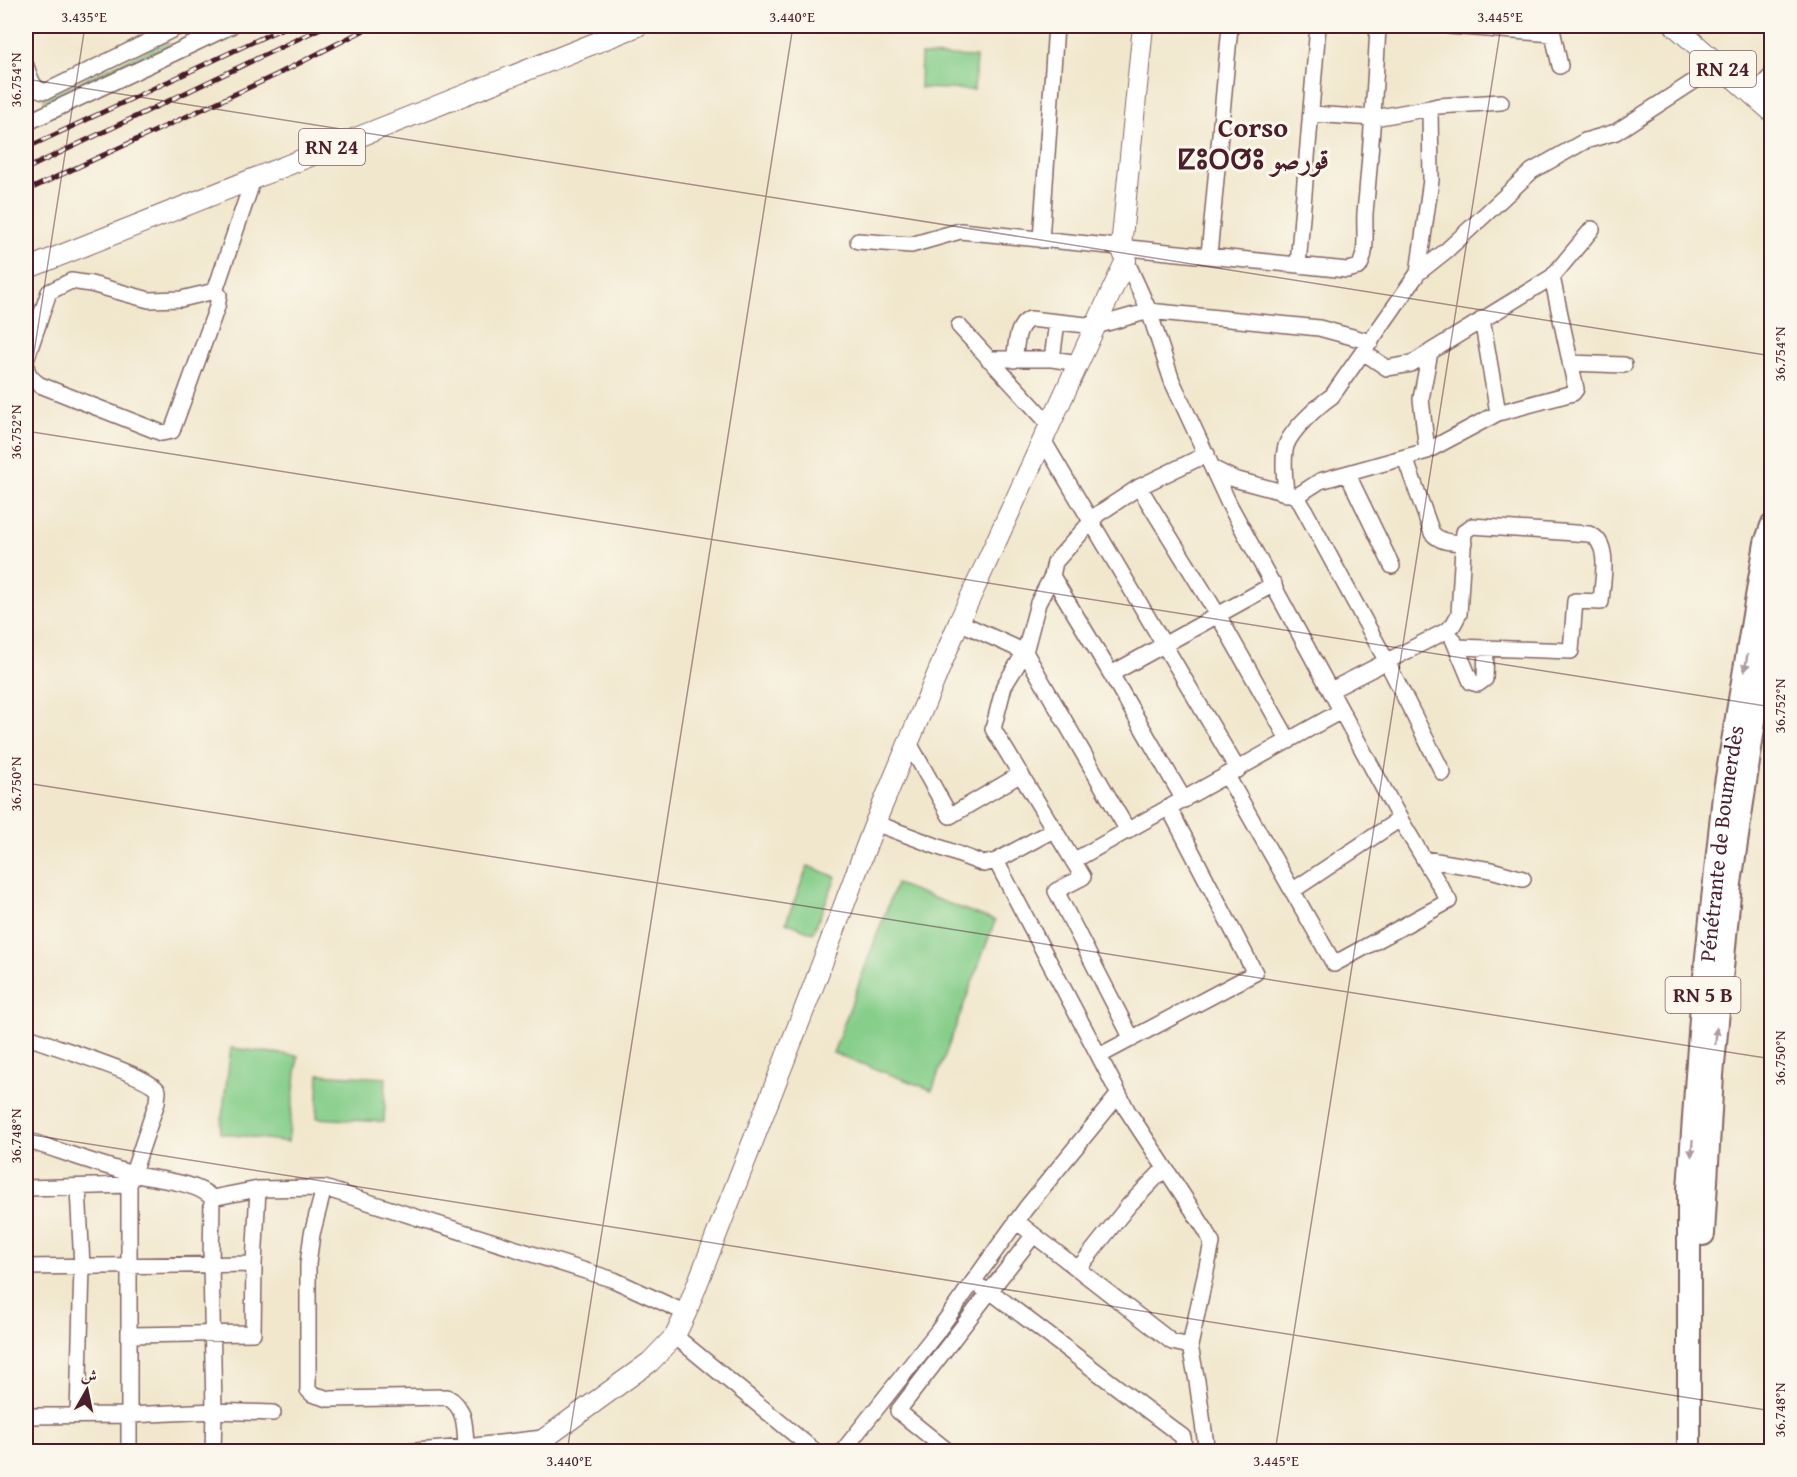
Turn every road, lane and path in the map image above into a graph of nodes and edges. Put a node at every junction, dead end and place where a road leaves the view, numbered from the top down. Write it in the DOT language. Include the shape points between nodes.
graph roads {
  1 [pos="181,26"];
  2 [pos="231,26"];
  3 [pos="638,26"];
  4 [pos="1056,26"];
  5 [pos="1143,26"];
  6 [pos="1230,26"];
  7 [pos="1318,26"];
  8 [pos="1378,26"];
  9 [pos="1449,26"];
  10 [pos="1676,26"];
  11 [pos="191,44"];
  12 [pos="1719,64"];
  13 [pos="26,66"];
  14 [pos="1560,66"];
  15 [pos="1772,75"];
  16 [pos="1753,96"];
  17 [pos="1501,102"];
  18 [pos="1430,108"];
  19 [pos="1772,112"];
  20 [pos="1311,114"];
  21 [pos="1374,118"];
  22 [pos="26,123"];
  23 [pos="254,177"];
  24 [pos="1592,230"];
  25 [pos="1041,240"];
  26 [pos="858,241"];
  27 [pos="1123,254"];
  28 [pos="1209,255"];
  29 [pos="1298,266"];
  30 [pos="26,269"];
  31 [pos="1418,273"];
  32 [pos="1552,277"];
  33 [pos="215,291"];
  34 [pos="1149,311"];
  35 [pos="1482,318"];
  36 [pos="1057,322"];
  37 [pos="959,326"];
  38 [pos="1096,326"];
  39 [pos="1367,347"];
  40 [pos="1430,352"];
  41 [pos="988,359"];
  42 [pos="1052,359"];
  43 [pos="1014,360"];
  44 [pos="26,361"];
  45 [pos="1078,363"];
  46 [pos="1570,363"];
  47 [pos="1624,365"];
  48 [pos="1498,413"];
  49 [pos="1047,432"];
  50 [pos="1427,451"];
  51 [pos="1207,454"];
  52 [pos="1406,458"];
  53 [pos="1214,469"];
  54 [pos="1348,475"];
  55 [pos="1139,487"];
  56 [pos="1292,495"];
  57 [pos="1772,518"];
  58 [pos="1092,520"];
  59 [pos="1769,534"];
  60 [pos="1464,543"];
  61 [pos="1392,566"];
  62 [pos="1052,576"];
  63 [pos="1274,584"];
  64 [pos="1772,600"];
  65 [pos="1218,615"];
  66 [pos="959,622"];
  67 [pos="1448,629"];
  68 [pos="1163,644"];
  69 [pos="1457,647"];
  70 [pos="1486,648"];
  71 [pos="1025,652"];
  72 [pos="1387,662"];
  73 [pos="1111,674"];
  74 [pos="1331,690"];
  75 [pos="1341,711"];
  76 [pos="1289,741"];
  77 [pos="909,743"];
  78 [pos="1443,772"];
  79 [pos="1232,773"];
  80 [pos="1021,774"];
  81 [pos="1184,800"];
  82 [pos="1169,808"];
  83 [pos="1400,819"];
  84 [pos="875,823"];
  85 [pos="1054,829"];
  86 [pos="1128,831"];
  87 [pos="1424,859"];
  88 [pos="996,861"];
  89 [pos="1073,861"];
  90 [pos="1523,879"];
  91 [pos="1292,891"];
  92 [pos="26,1036"];
  93 [pos="1132,1039"];
  94 [pos="1099,1056"];
  95 [pos="1119,1094"];
  96 [pos="26,1140"];
  97 [pos="1165,1168"];
  98 [pos="132,1180"];
  99 [pos="26,1188"];
  100 [pos="78,1188"];
  101 [pos="324,1188"];
  102 [pos="258,1189"];
  103 [pos="212,1198"];
  104 [pos="1016,1221"];
  105 [pos="1029,1241"];
  106 [pos="211,1264"];
  107 [pos="254,1264"];
  108 [pos="81,1266"];
  109 [pos="128,1266"];
  110 [pos="26,1267"];
  111 [pos="1078,1269"];
  112 [pos="972,1284"];
  113 [pos="990,1291"];
  114 [pos="686,1312"];
  115 [pos="213,1332"];
  116 [pos="129,1335"];
  117 [pos="675,1336"];
  118 [pos="1190,1346"];
  119 [pos="882,1402"];
  120 [pos="214,1411"];
  121 [pos="898,1411"];
  122 [pos="273,1413"];
  123 [pos="78,1414"];
  124 [pos="129,1414"];
  125 [pos="26,1416"];
  126 [pos="543,1438"];
  127 [pos="466,1447"];
  128 [pos="433,1450"];
  129 [pos="129,1452"];
  130 [pos="213,1452"];
  131 [pos="404,1452"];
  132 [pos="526,1452"];
  133 [pos="816,1452"];
  134 [pos="842,1452"];
  135 [pos="949,1452"];
  136 [pos="1184,1452"];
  137 [pos="1207,1452"];
  138 [pos="1689,1452"];
  139 [pos="1702,1452"];
  1 -- 11 [label="street"];
  1 -- 13 [label="street" via="47,91 35,88"];
  2 -- 11 [label="street"];
  3 -- 23 [label="main road, RN 24"];
  4 -- 25 [label="street"];
  5 -- 27 [label="main road"];
  6 -- 28 [label="street"];
  7 -- 20 [label="street"];
  8 -- 21 [label="street"];
  9 -- 14 [label="street" via="1553,34"];
  10 -- 12 [label="main road, RN 24"];
  11 -- 22 [label="street"];
  12 -- 16 [label="main road, RN 24"];
  12 -- 31 [label="street" via="1616,132 1585,141 1532,171"];
  15 -- 16 [label="street"];
  16 -- 19 [label="main road, RN 24"];
  17 -- 18 [label="street"];
  18 -- 21 [label="street"];
  18 -- 31 [label="street" via="1431,180"];
  20 -- 21 [label="street"];
  20 -- 29 [label="street"];
  21 -- 29 [label="street" via="1364,258 1359,267 1347,270"];
  23 -- 30 [label="main road, RN 24"];
  23 -- 33 [label="street"];
  24 -- 32 [label="street"];
  25 -- 26 [label="street" via="960,231 911,245"];
  25 -- 27 [label="street"];
  27 -- 28 [label="street"];
  27 -- 34 [label="street"];
  27 -- 38 [label="main road"];
  28 -- 29 [label="street"];
  31 -- 39 [label="street"];
  32 -- 35 [label="street"];
  32 -- 46 [label="street"];
  33 -- 44 [label="street" via="149,300 71,281 49,292"];
  33 -- 44 [label="street" via="219,295 217,307 172,431 162,433 40,385 26,371"];
  34 -- 38 [label="street"];
  34 -- 39 [label="street" via="1319,328"];
  34 -- 51 [label="street" via="1172,381"];
  35 -- 40 [label="street"];
  35 -- 48 [label="street"];
  36 -- 38 [label="street"];
  36 -- 42 [label="street"];
  36 -- 43 [label="street" via="1024,322 1019,329"];
  37 -- 41 [label="street"];
  38 -- 45 [label="main road"];
  39 -- 40 [label="street" via="1387,368 1411,364"];
  39 -- 56 [label="street" via="1332,396 1313,410 1287,444 1284,458"];
  40 -- 50 [label="street" via="1421,399"];
  41 -- 43 [label="street"];
  41 -- 49 [label="street"];
  42 -- 43 [label="street"];
  42 -- 45 [label="street"];
  45 -- 49 [label="main road"];
  46 -- 47 [label="street"];
  46 -- 48 [label="street" via="1574,393"];
  48 -- 50 [label="street"];
  49 -- 58 [label="street"];
  49 -- 66 [label="main road"];
  50 -- 52 [label="street"];
  51 -- 53 [label="street"];
  51 -- 55 [label="street"];
  52 -- 54 [label="street"];
  52 -- 60 [label="street" via="1432,533 1444,542"];
  53 -- 56 [label="street" via="1234,479"];
  53 -- 63 [label="street"];
  54 -- 56 [label="street" via="1320,481"];
  54 -- 61 [label="street"];
  55 -- 58 [label="street"];
  55 -- 65 [label="street"];
  56 -- 72 [label="street"];
  57 -- 59 [label="highway, Pénétrante de Boumerdès"];
  58 -- 62 [label="street" via="1055,562"];
  58 -- 68 [label="street"];
  59 -- 138 [label="highway, Pénétrante de Boumerdès / RN 5 B, one-way" via="1724,796 1702,1004 1689,1189"];
  60 -- 67 [label="street" via="1459,614"];
  60 -- 70 [label="street" via="1464,531 1472,526 1589,534 1601,541 1604,549 1601,602 1575,601 1571,651"];
  62 -- 71 [label="street" via="1038,603"];
  62 -- 73 [label="street"];
  63 -- 65 [label="street"];
  63 -- 74 [label="street"];
  139 -- 64 [label="highway, Pénétrante de Boumerdès / RN 5 B, one-way" via="1702,1242 1712,1076 1730,883"];
  65 -- 68 [label="street"];
  65 -- 76 [label="street"];
  66 -- 71 [label="street"];
  66 -- 77 [label="main road"];
  67 -- 69 [label="street"];
  67 -- 72 [label="street"];
  68 -- 73 [label="street"];
  68 -- 79 [label="street"];
  69 -- 70 [label="street"];
  69 -- 70 [label="street" via="1471,682 1478,684 1485,679"];
  71 -- 80 [label="street" via="1004,686 993,729"];
  71 -- 86 [label="street"];
  72 -- 74 [label="street"];
  72 -- 78 [label="street"];
  73 -- 81 [label="street"];
  74 -- 75 [label="street"];
  75 -- 76 [label="street"];
  75 -- 83 [label="street"];
  76 -- 79 [label="street"];
  77 -- 80 [label="street" via="950,816"];
  77 -- 84 [label="main road"];
  79 -- 81 [label="street"];
  79 -- 91 [label="street"];
  80 -- 85 [label="street"];
  81 -- 82 [label="street"];
  82 -- 86 [label="street"];
  82 -- 93 [label="street" via="1255,973"];
  83 -- 87 [label="street"];
  83 -- 91 [label="street"];
  84 -- 88 [label="street" via="976,862"];
  84 -- 114 [label="main road"];
  85 -- 88 [label="street"];
  85 -- 89 [label="street"];
  86 -- 89 [label="street"];
  87 -- 90 [label="street"];
  87 -- 91 [label="street" via="1449,901 1334,964"];
  88 -- 94 [label="street"];
  89 -- 93 [label="street" via="1083,878 1056,891"];
  92 -- 98 [label="street" via="157,1087 157,1102"];
  93 -- 94 [label="street"];
  94 -- 95 [label="street"];
  95 -- 97 [label="street"];
  95 -- 104 [label="street"];
  96 -- 98 [label="street"];
  97 -- 111 [label="street" via="1129,1205"];
  97 -- 118 [label="street" via="1212,1243"];
  98 -- 100 [label="street"];
  98 -- 103 [label="street" via="196,1188"];
  98 -- 109 [label="street"];
  99 -- 100 [label="street"];
  100 -- 108 [label="street"];
  101 -- 102 [label="street"];
  101 -- 114 [label="street" via="614,1280"];
  101 -- 127 [label="street" via="308,1264 308,1390 329,1399 447,1397 461,1410"];
  102 -- 103 [label="street"];
  102 -- 107 [label="street"];
  103 -- 106 [label="street"];
  104 -- 111 [label="street"];
  104 -- 112 [label="street"];
  105 -- 113 [label="street"];
  106 -- 107 [label="street"];
  106 -- 109 [label="street"];
  106 -- 115 [label="street"];
  107 -- 115 [label="street" via="253,1333"];
  108 -- 109 [label="street"];
  108 -- 110 [label="street"];
  108 -- 123 [label="street"];
  109 -- 116 [label="street"];
  111 -- 118 [label="street" via="1172,1342"];
  112 -- 113 [label="street"];
  112 -- 119 [label="street"];
  113 -- 121 [label="street"];
  113 -- 136 [label="street" via="1183,1437"];
  114 -- 117 [label="main road"];
  115 -- 116 [label="street"];
  115 -- 120 [label="street"];
  116 -- 124 [label="street"];
  117 -- 126 [label="main road" via="650,1362"];
  117 -- 133 [label="street"];
  118 -- 137 [label="street"];
  119 -- 121 [label="street"];
  119 -- 134 [label="street"];
  120 -- 122 [label="street"];
  120 -- 124 [label="street"];
  120 -- 130 [label="street"];
  121 -- 135 [label="street"];
  123 -- 124 [label="street"];
  123 -- 125 [label="street"];
  124 -- 129 [label="street"];
  126 -- 127 [label="street"];
  126 -- 132 [label="main road"];
  127 -- 128 [label="street"];
  128 -- 131 [label="street"];
}
